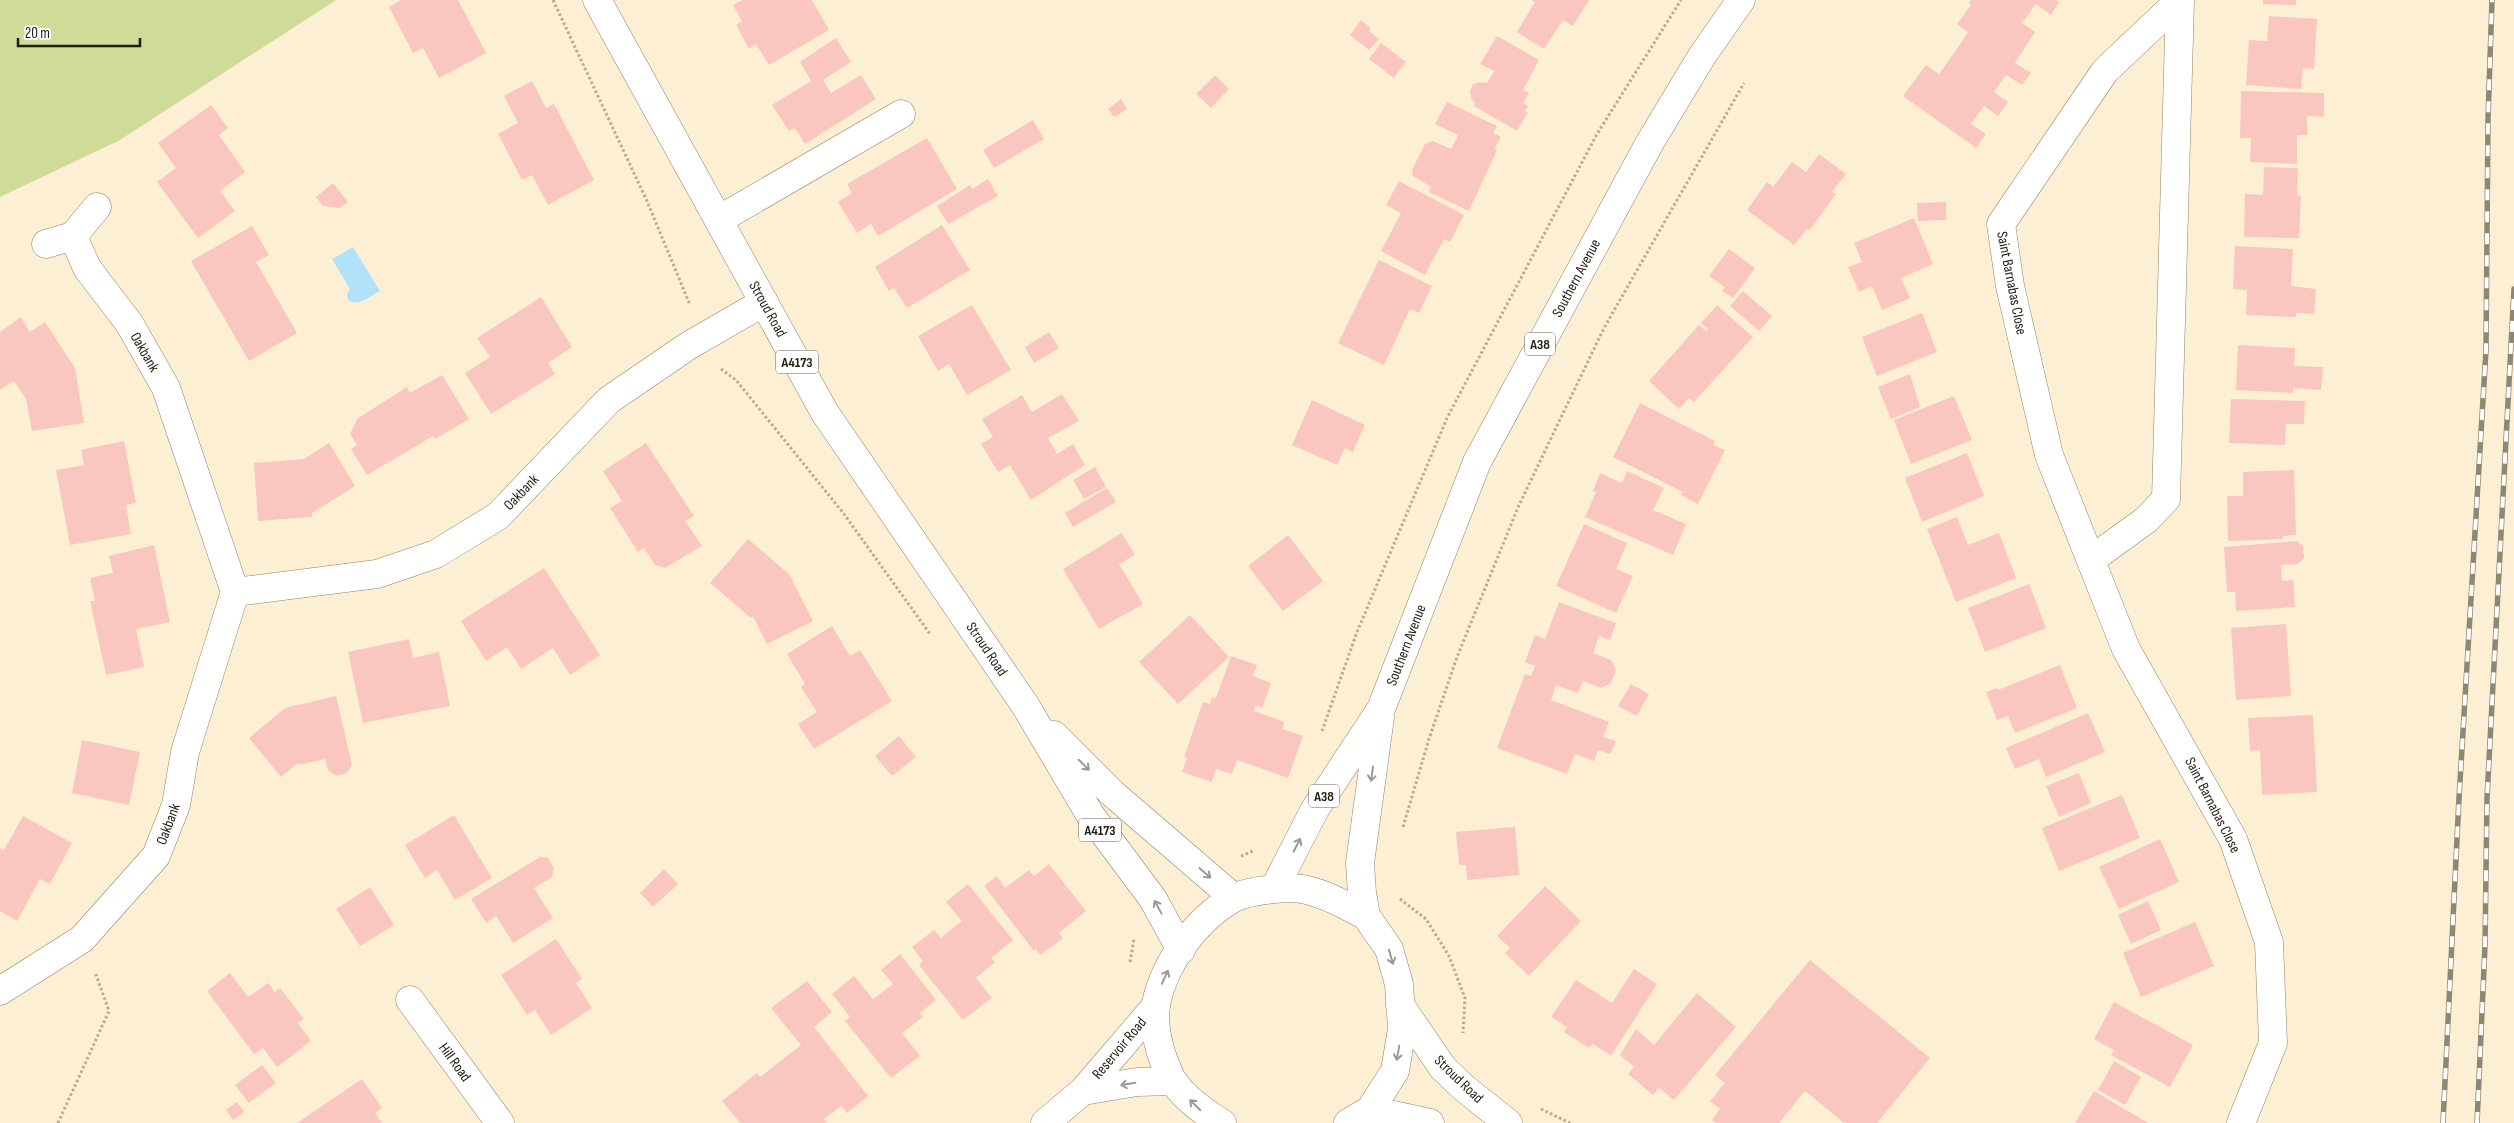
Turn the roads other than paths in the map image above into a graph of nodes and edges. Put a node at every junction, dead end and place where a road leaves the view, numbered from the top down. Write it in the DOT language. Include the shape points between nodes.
graph roads {
  1 [pos="597,0"];
  2 [pos="1741,0"];
  3 [pos="2180,0"];
  4 [pos="901,114"];
  5 [pos="97,207"];
  6 [pos="720,219"];
  7 [pos="74,236"];
  8 [pos="46,244"];
  9 [pos="764,302"];
  10 [pos="2092,559"];
  11 [pos="235,592"];
  12 [pos="1025,705"];
  13 [pos="1381,708"];
  14 [pos="1274,889"];
  15 [pos="1234,898"];
  16 [pos="1366,916"];
  17 [pos="1181,950"];
  18 [pos="0,992"];
  19 [pos="410,1000"];
  20 [pos="1400,1005"];
  21 [pos="1156,1006"];
  22 [pos="1173,1081"];
  23 [pos="1083,1091"];
  24 [pos="1359,1116"];
  25 [pos="500,1123"];
  26 [pos="1045,1123"];
  27 [pos="1222,1123"];
  28 [pos="1430,1123"];
  29 [pos="1508,1123"];
  30 [pos="2241,1123"];
  1 -- 6 [label="main road, Stroud Road / A4173"];
  2 -- 13 [label="main road, Southern Avenue / A38" via="1648,144 1477,462"];
  3 -- 10 [label="main road, Saint Barnabas Close" via="2166,499 2146,520"];
  3 -- 10 [label="main road, Saint Barnabas Close" via="2105,71 2001,224 2010,286 2049,455"];
  4 -- 6 [label="main road"];
  5 -- 7 [label="main road"];
  6 -- 9 [label="main road, Stroud Road / A4173"];
  7 -- 8 [label="main road"];
  7 -- 11 [label="main road, Oakbank" via="87,268 129,323 166,388"];
  9 -- 11 [label="main road, Oakbank" via="688,346 609,400 498,516 436,554 377,574"];
  9 -- 12 [label="main road, Stroud Road / A4173" via="825,413"];
  10 -- 30 [label="main road, Saint Barnabas Close" via="2126,649 2233,839 2269,942 2273,1043"];
  11 -- 18 [label="main road, Oakbank" via="185,752 176,805 156,856 82,939"];
  12 -- 15 [label="main road, A4173, one-way" via="1112,793"];
  17 -- 12 [label="main road, A4173, one-way" via="1153,899 1089,813"];
  14 -- 13 [label="main road, A38, one-way" via="1315,809"];
  13 -- 16 [label="main road, A38, one-way" via="1360,862"];
  14 -- 15 [label="main road, A38"];
  14 -- 16 [label="main road, A38" via="1306,890 1338,900"];
  15 -- 17 [label="main road, A38" via="1204,919"];
  16 -- 20 [label="main road, A38, one-way" via="1389,949 1399,984"];
  21 -- 17 [label="main road, A38, one-way" via="1164,978"];
  19 -- 25 [label="main road, Hill Road"];
  20 -- 24 [label="main road, A38, one-way" via="1402,1029 1395,1071"];
  20 -- 29 [label="main road, Stroud Road" via="1442,1068"];
  21 -- 22 [label="main road, A38" via="1159,1048"];
  21 -- 23 [label="main road, Reservoir Road"];
  22 -- 23 [label="main road, Reservoir Road, one-way" via="1137,1082"];
  27 -- 22 [label="main road, A38, one-way" via="1201,1110"];
  23 -- 26 [label="main road, Reservoir Road"];
  24 -- 28 [label="main road"];
}
